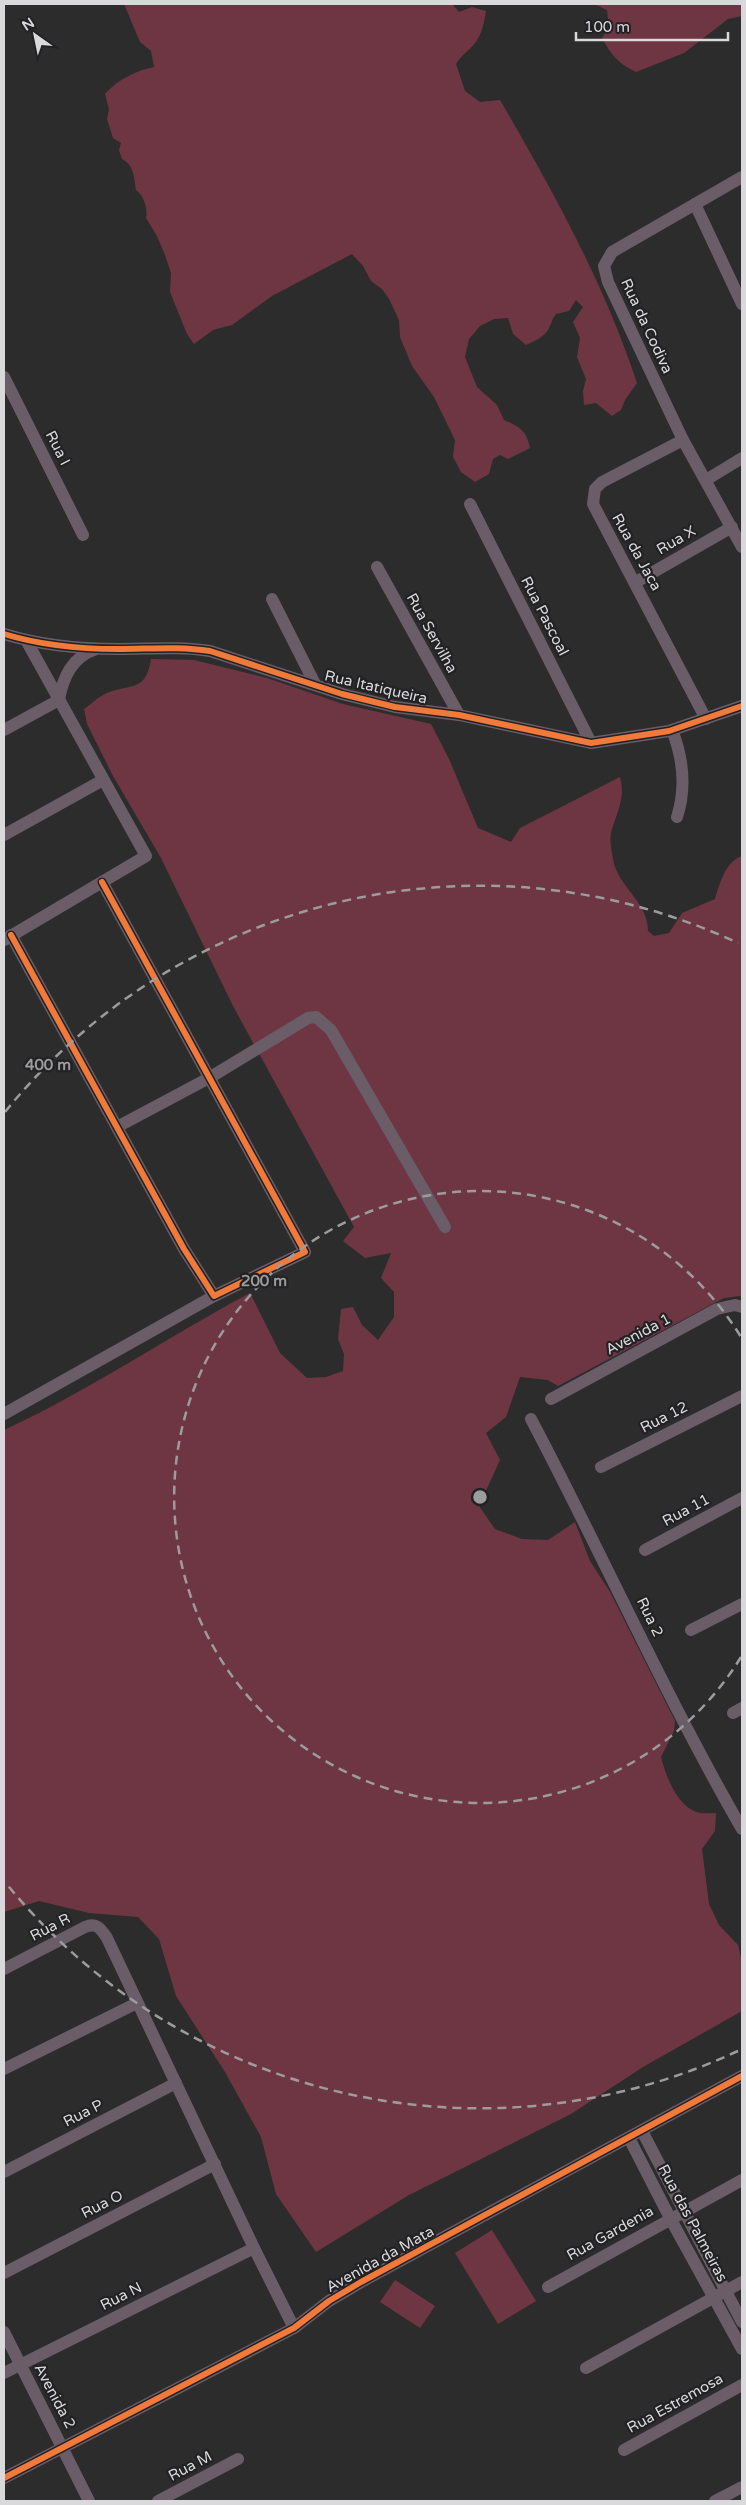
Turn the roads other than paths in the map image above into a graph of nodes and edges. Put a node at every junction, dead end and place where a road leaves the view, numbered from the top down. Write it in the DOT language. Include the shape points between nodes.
graph roads {
  1 [pos="742,177"];
  2 [pos="695,204"];
  3 [pos="742,304"];
  4 [pos="4,377"];
  5 [pos="683,440"];
  6 [pos="742,458"];
  7 [pos="706,480"];
  8 [pos="470,504"];
  9 [pos="732,527"];
  10 [pos="83,535"];
  11 [pos="742,546"];
  12 [pos="377,567"];
  13 [pos="636,582"];
  14 [pos="272,599"];
  15 [pos="4,634"];
  16 [pos="26,640"];
  17 [pos="115,649"];
  18 [pos="314,684"];
  19 [pos="59,700"];
  20 [pos="742,706"];
  21 [pos="458,715"];
  22 [pos="706,719"];
  23 [pos="4,730"];
  24 [pos="672,730"];
  25 [pos="591,743"];
  26 [pos="103,780"];
  27 [pos="677,817"];
  28 [pos="4,835"];
  29 [pos="102,882"];
  30 [pos="7,937"];
  31 [pos="209,1078"];
  32 [pos="117,1127"];
  33 [pos="445,1227"];
  34 [pos="214,1296"];
  35 [pos="742,1307"];
  36 [pos="742,1396"];
  37 [pos="551,1399"];
  38 [pos="4,1414"];
  39 [pos="531,1419"];
  40 [pos="601,1468"];
  41 [pos="742,1498"];
  42 [pos="645,1550"];
  43 [pos="742,1604"];
  44 [pos="691,1630"];
  45 [pos="742,1829"];
  46 [pos="4,1969"];
  47 [pos="137,2003"];
  48 [pos="4,2069"];
  49 [pos="742,2076"];
  50 [pos="176,2083"];
  51 [pos="642,2131"];
  52 [pos="630,2138"];
  53 [pos="214,2164"];
  54 [pos="4,2172"];
  55 [pos="742,2180"];
  56 [pos="685,2211"];
  57 [pos="670,2218"];
  58 [pos="254,2248"];
  59 [pos="4,2273"];
  60 [pos="742,2282"];
  61 [pos="548,2287"];
  62 [pos="720,2294"];
  63 [pos="742,2322"];
  64 [pos="294,2328"];
  65 [pos="4,2332"];
  66 [pos="742,2349"];
  67 [pos="20,2365"];
  68 [pos="586,2368"];
  69 [pos="4,2373"];
  70 [pos="742,2385"];
  71 [pos="64,2448"];
  72 [pos="624,2450"];
  73 [pos="238,2459"];
  74 [pos="4,2478"];
  75 [pos="742,2487"];
  76 [pos="89,2501"];
  77 [pos="158,2501"];
  78 [pos="715,2501"];
  1 -- 2 [label="street, Rua da Codiva"];
  2 -- 3 [label="street"];
  2 -- 5 [label="street, Rua da Codiva" via="612,252 604,266 608,282"];
  4 -- 10 [label="street, Rua I"];
  5 -- 7 [label="street, Rua da Codiva"];
  5 -- 13 [label="street, Rua da Jaca" via="602,482 595,489 593,504"];
  6 -- 7 [label="street"];
  7 -- 9 [label="street, Rua da Codiva"];
  8 -- 25 [label="street, Rua Pascoal"];
  9 -- 11 [label="street, Rua da Codiva"];
  9 -- 13 [label="street, Rua X"];
  12 -- 21 [label="street, Rua Servilha"];
  13 -- 22 [label="street, Rua da Jaca"];
  14 -- 18 [label="street"];
  15 -- 16 [label="street, Rua Itatiqueira"];
  16 -- 17 [label="street, Rua Itatiqueira"];
  16 -- 19 [label="street"];
  17 -- 18 [label="street, Rua Itatiqueira" via="190,648 210,651"];
  17 -- 19 [label="street" via="99,648 84,653 75,661 62,685"];
  18 -- 21 [label="street, Rua Itatiqueira" via="395,707"];
  19 -- 23 [label="street"];
  19 -- 26 [label="street"];
  20 -- 22 [label="street, Rua Itatiqueira"];
  21 -- 25 [label="street, Rua Itatiqueira"];
  22 -- 24 [label="street, Rua Itatiqueira"];
  24 -- 25 [label="street, Rua Itatiqueira"];
  24 -- 27 [label="street" via="682,775 683,799"];
  26 -- 28 [label="street"];
  26 -- 29 [label="street" via="146,856"];
  29 -- 30 [label="street"];
  29 -- 31 [label="street"];
  30 -- 32 [label="street"];
  31 -- 32 [label="street"];
  31 -- 33 [label="street" via="308,1018 322,1020 339,1043"];
  31 -- 34 [label="street" via="305,1252"];
  32 -- 34 [label="street" via="184,1249"];
  34 -- 38 [label="street"];
  35 -- 37 [label="street, Avenida 1" via="735,1305 717,1309"];
  36 -- 40 [label="street, Rua 12"];
  39 -- 45 [label="street, Rua 2" via="705,1764"];
  41 -- 42 [label="street, Rua 11"];
  43 -- 44 [label="street"];
  46 -- 47 [label="street, Rua R" via="90,1925 100,1927"];
  47 -- 48 [label="street"];
  47 -- 50 [label="street"];
  49 -- 51 [label="street, Avenida da Mata"];
  50 -- 53 [label="street"];
  50 -- 54 [label="street, Rua P"];
  51 -- 52 [label="street, Avenida da Mata"];
  51 -- 56 [label="street, Rua das Palmeiras"];
  52 -- 57 [label="street, Rua das Palmeiras"];
  52 -- 64 [label="street, Avenida da Mata" via="362,2282 329,2301"];
  53 -- 58 [label="street"];
  53 -- 59 [label="street, Rua O"];
  55 -- 56 [label="street, Rua Gardenia"];
  56 -- 57 [label="street, Rua Gardenia"];
  56 -- 62 [label="street, Rua das Palmeiras"];
  57 -- 61 [label="street, Rua Gardenia"];
  57 -- 62 [label="street, Rua das Palmeiras"];
  58 -- 64 [label="street"];
  58 -- 67 [label="street, Rua N"];
  60 -- 62 [label="street"];
  62 -- 63 [label="street, Rua das Palmeiras"];
  62 -- 66 [label="street, Rua das Palmeiras"];
  62 -- 68 [label="street"];
  64 -- 71 [label="street, Avenida da Mata"];
  65 -- 67 [label="street, Avenida 2"];
  67 -- 69 [label="street, Rua N"];
  67 -- 71 [label="street, Avenida 2"];
  70 -- 72 [label="street, Rua Estremosa"];
  71 -- 74 [label="street, Avenida da Mata"];
  71 -- 76 [label="street, Avenida 2"];
  73 -- 77 [label="street, Rua M"];
  75 -- 78 [label="street"];
}
